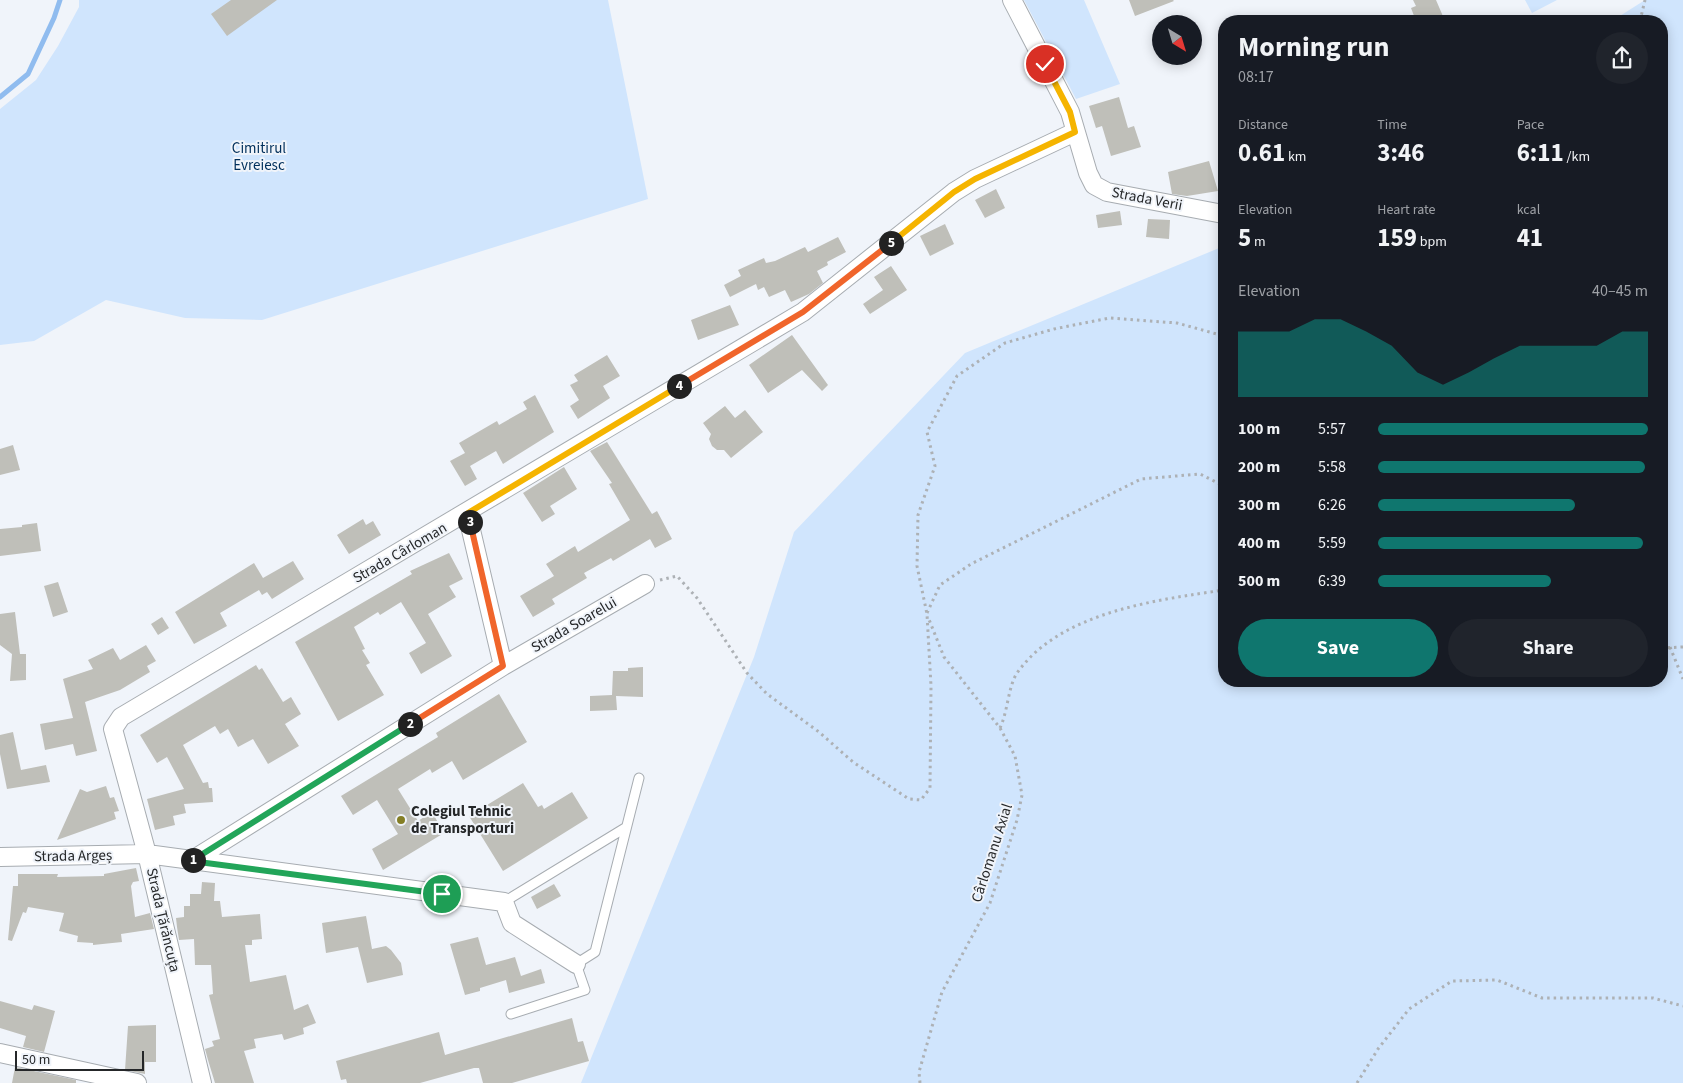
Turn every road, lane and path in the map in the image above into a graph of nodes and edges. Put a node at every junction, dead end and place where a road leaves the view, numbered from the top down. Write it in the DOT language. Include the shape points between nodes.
graph roads {
  1 [pos="1012,0"];
  2 [pos="1646,0"];
  3 [pos="1642,15"];
  4 [pos="1075,132"];
  5 [pos="1218,213"];
  6 [pos="1218,334"];
  7 [pos="1218,483"];
  8 [pos="468,513"];
  9 [pos="645,584"];
  10 [pos="1218,591"];
  11 [pos="927,614"];
  12 [pos="1670,647"];
  13 [pos="1683,647"];
  14 [pos="503,666"];
  15 [pos="1683,679"];
  16 [pos="1000,728"];
  17 [pos="638,778"];
  18 [pos="625,828"];
  19 [pos="147,854"];
  20 [pos="0,857"];
  21 [pos="191,861"];
  22 [pos="504,902"];
  23 [pos="576,964"];
  24 [pos="1683,1006"];
  25 [pos="511,1014"];
  26 [pos="0,1053"];
  27 [pos="137,1083"];
  28 [pos="202,1083"];
  29 [pos="920,1083"];
  30 [pos="1357,1083"];
  1 -- 4 [label="street, Strada Verii" via="1070,112"];
  2 -- 3 [label="path"];
  4 -- 5 [label="street, Strada Verii" via="1094,185 1107,192"];
  4 -- 8 [label="street, Strada Cârloman" via="954,192 803,312"];
  6 -- 11 [label="path" via="1178,323 1110,318 1005,343 957,376 927,432 935,466 918,515 917,566"];
  7 -- 11 [label="path" via="1200,474 1141,479 971,564 940,585"];
  8 -- 14 [label="street"];
  8 -- 19 [label="street, Strada Cârloman" via="121,717 113,729"];
  9 -- 11 [label="path" via="677,576 697,598 747,673 767,694 819,732 852,762 908,799 921,800 930,788 931,686"];
  9 -- 14 [label="street, Strada Soarelui"];
  10 -- 16 [label="path" via="1152,601 1084,622 1043,646 1016,674"];
  11 -- 16 [label="path, Cârlomanu Axial" via="944,657"];
  12 -- 13 [label="path"];
  12 -- 15 [label="path"];
  14 -- 21 [label="street, Strada Soarelui"];
  16 -- 29 [label="path, Cârlomanu Axial" via="1016,756 1022,795 1017,820 990,903 942,992 919,1072"];
  17 -- 18 [label="lane"];
  18 -- 22 [label="lane"];
  18 -- 23 [label="lane" via="595,952"];
  19 -- 20 [label="street, Strada Argeș"];
  19 -- 21 [label="street, Strada Țărăncuța"];
  19 -- 28 [label="street, Strada Țărăncuța"];
  21 -- 22 [label="street, Strada Țărăncuța"];
  22 -- 23 [label="street" via="512,923"];
  23 -- 25 [label="lane" via="585,990"];
  24 -- 30 [label="path" via="1653,998 1542,998 1497,980 1452,981 1409,1009"];
  26 -- 27 [label="street"];
}
